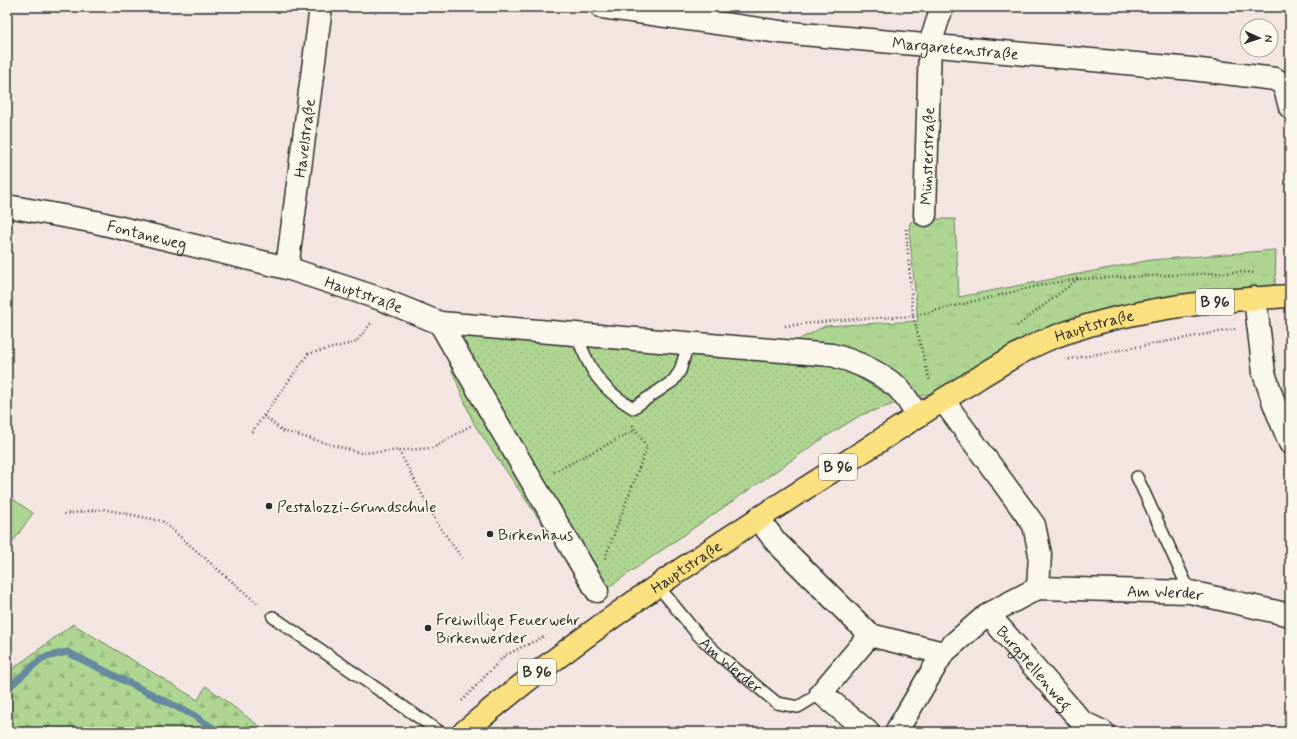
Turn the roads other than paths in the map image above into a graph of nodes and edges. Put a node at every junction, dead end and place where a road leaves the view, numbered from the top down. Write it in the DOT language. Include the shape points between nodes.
graph roads {
  1 [pos="321,7"];
  2 [pos="602,7"];
  3 [pos="942,7"];
  4 [pos="930,44"];
  5 [pos="1290,107"];
  6 [pos="7,206"];
  7 [pos="925,215"];
  8 [pos="286,268"];
  9 [pos="1290,296"];
  10 [pos="1255,298"];
  11 [pos="440,323"];
  12 [pos="576,334"];
  13 [pos="688,344"];
  14 [pos="943,400"];
  15 [pos="918,416"];
  16 [pos="1290,443"];
  17 [pos="1137,477"];
  18 [pos="758,518"];
  19 [pos="658,586"];
  20 [pos="1038,588"];
  21 [pos="596,589"];
  22 [pos="1190,592"];
  23 [pos="988,614"];
  24 [pos="1290,615"];
  25 [pos="273,617"];
  26 [pos="870,635"];
  27 [pos="943,653"];
  28 [pos="821,693"];
  29 [pos="1075,727"];
  30 [pos="440,732"];
  31 [pos="464,732"];
  32 [pos="868,732"];
  33 [pos="896,732"];
  34 [pos="1103,732"];
  1 -- 8 [label="street, Havelstraße"];
  2 -- 4 [label="street, Margaretenstraße" via="780,32"];
  3 -- 4 [label="street, Münsterstraße"];
  4 -- 5 [label="street, Margaretenstraße" via="1275,78 1284,84"];
  4 -- 7 [label="street, Münsterstraße"];
  6 -- 8 [label="street, Fontaneweg" via="96,222"];
  8 -- 11 [label="street, Hauptstraße" via="381,299"];
  9 -- 10 [label="main road, Hauptstraße / B 96"];
  10 -- 14 [label="main road, Hauptstraße / B 96" via="1141,312 1067,332 1016,354"];
  10 -- 16 [label="street" via="1264,373 1274,406"];
  11 -- 12 [label="street, Hauptstraße"];
  11 -- 21 [label="street"];
  12 -- 13 [label="street, Hauptstraße"];
  12 -- 13 [label="lane" via="585,358 603,385 613,396 633,408 673,381 680,371"];
  13 -- 15 [label="street, Hauptstraße" via="844,358 871,370 896,387"];
  14 -- 15 [label="main road, Hauptstraße / B 96"];
  14 -- 20 [label="street" via="1034,525 1040,554"];
  15 -- 18 [label="main road, Hauptstraße / B 96"];
  17 -- 22 [label="lane"];
  18 -- 19 [label="main road, Hauptstraße / B 96"];
  18 -- 26 [label="street" via="776,542"];
  19 -- 28 [label="lane, Am Werder" via="708,646 777,703 798,707"];
  19 -- 31 [label="main road, Hauptstraße / B 96" via="569,648"];
  20 -- 22 [label="street, Am Werder"];
  20 -- 23 [label="street, Am Werder"];
  22 -- 24 [label="street, Am Werder"];
  23 -- 27 [label="street, Am Werder"];
  23 -- 29 [label="street, Burgstellenweg"];
  25 -- 30 [label="lane"];
  26 -- 27 [label="street"];
  26 -- 28 [label="street, Am Werder"];
  27 -- 33 [label="street, Am Werder"];
  28 -- 32 [label="street"];
  29 -- 34 [label="street, Burgstellenweg"];
}
